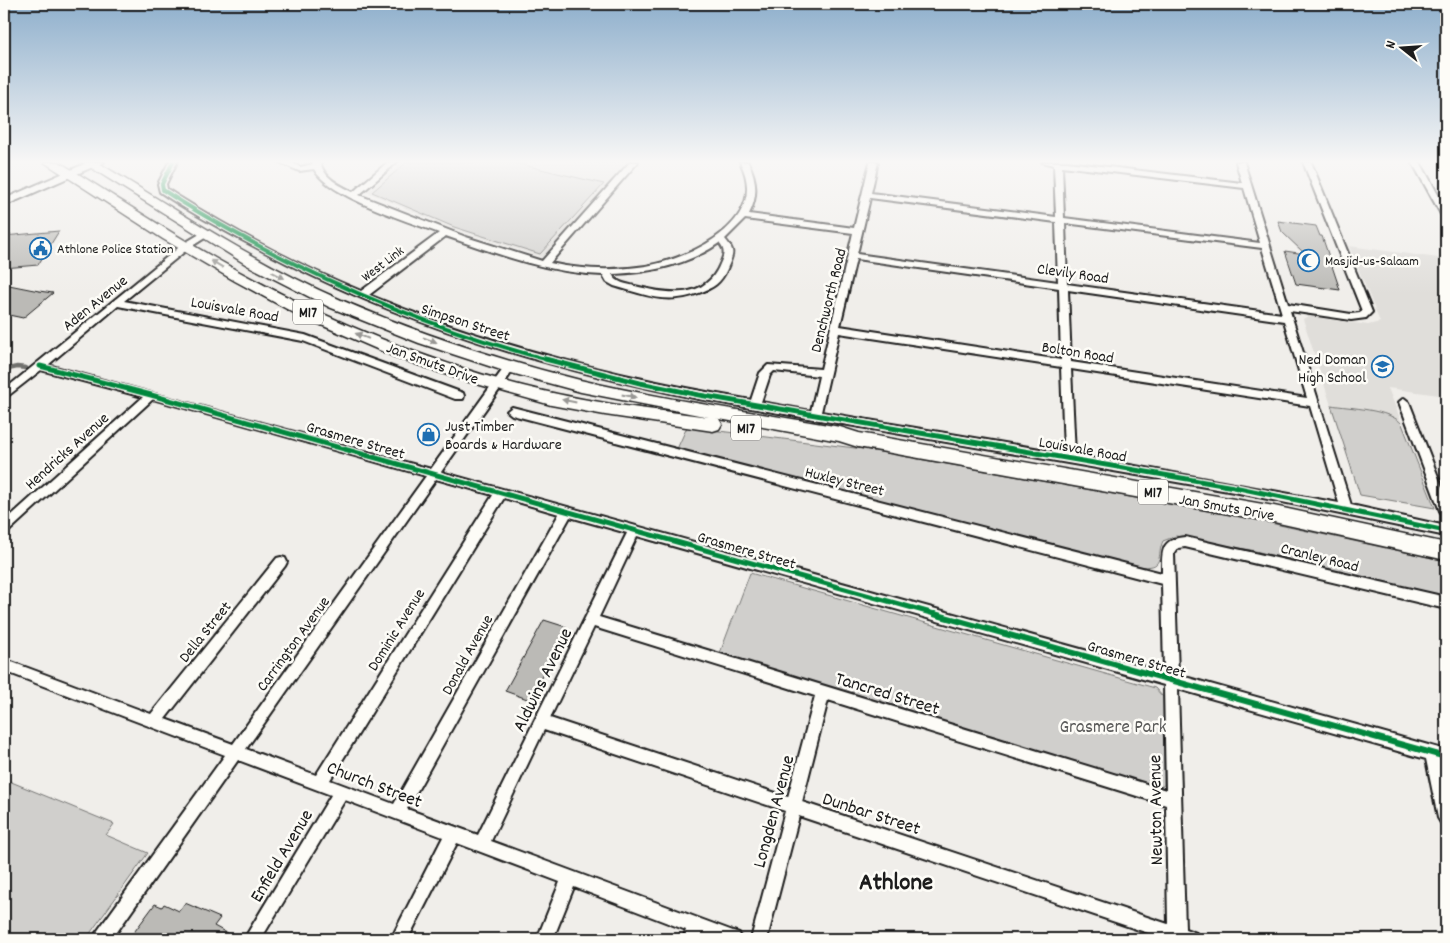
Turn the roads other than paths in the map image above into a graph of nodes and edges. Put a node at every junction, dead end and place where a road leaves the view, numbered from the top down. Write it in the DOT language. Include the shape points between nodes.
graph roads {
  1 [pos="123,206"];
  2 [pos="161,206"];
  3 [pos="190,206"];
  4 [pos="382,206"];
  5 [pos="596,206"];
  6 [pos="747,206"];
  7 [pos="865,206"];
  8 [pos="952,206"];
  9 [pos="1060,206"];
  10 [pos="1254,206"];
  11 [pos="1324,206"];
  12 [pos="744,216"];
  13 [pos="1060,220"];
  14 [pos="859,231"];
  15 [pos="444,233"];
  16 [pos="205,234"];
  17 [pos="720,239"];
  18 [pos="186,246"];
  19 [pos="1266,246"];
  20 [pos="853,256"];
  21 [pos="544,265"];
  22 [pos="606,272"];
  23 [pos="1063,285"];
  24 [pos="361,296"];
  25 [pos="116,303"];
  26 [pos="1286,312"];
  27 [pos="836,329"];
  28 [pos="1066,364"];
  29 [pos="40,366"];
  30 [pos="510,367"];
  31 [pos="825,373"];
  32 [pos="497,385"];
  33 [pos="4,395"];
  34 [pos="151,395"];
  35 [pos="459,396"];
  36 [pos="1404,402"];
  37 [pos="1314,403"];
  38 [pos="755,405"];
  39 [pos="512,411"];
  40 [pos="815,415"];
  41 [pos="858,440"];
  42 [pos="1070,459"];
  43 [pos="435,474"];
  44 [pos="501,493"];
  45 [pos="1346,508"];
  46 [pos="566,511"];
  47 [pos="1446,511"];
  48 [pos="4,529"];
  49 [pos="634,530"];
  50 [pos="1446,531"];
  51 [pos="1185,542"];
  52 [pos="1446,552"];
  53 [pos="281,562"];
  54 [pos="1169,580"];
  55 [pos="1446,603"];
  56 [pos="591,620"];
  57 [pos="4,665"];
  58 [pos="1171,680"];
  59 [pos="823,692"];
  60 [pos="154,721"];
  61 [pos="541,722"];
  62 [pos="236,752"];
  63 [pos="1439,755"];
  64 [pos="319,784"];
  65 [pos="342,792"];
  66 [pos="1174,800"];
  67 [pos="793,807"];
  68 [pos="397,813"];
  69 [pos="1446,818"];
  70 [pos="453,834"];
  71 [pos="481,845"];
  72 [pos="570,878"];
  73 [pos="693,932"];
  74 [pos="1181,938"];
  75 [pos="102,939"];
  76 [pos="252,939"];
  77 [pos="399,939"];
  78 [pos="545,939"];
  79 [pos="732,939"];
  80 [pos="759,939"];
  1 -- 18 [label="main road, Jan Smuts Drive / M17"];
  2 -- 16 [label="main road, Jan Smuts Drive / M17"];
  3 -- 24 [label="street, Simpson Street" via="284,260"];
  4 -- 15 [label="street"];
  5 -- 21 [label="street"];
  6 -- 12 [label="street"];
  7 -- 14 [label="street, Denchworth Road"];
  8 -- 13 [label="street"];
  9 -- 13 [label="street"];
  10 -- 19 [label="street"];
  11 -- 26 [label="street, Clevily Road" via="1366,312 1363,316 1351,317"];
  12 -- 14 [label="street"];
  12 -- 17 [label="street"];
  13 -- 19 [label="street"];
  13 -- 23 [label="street"];
  14 -- 20 [label="street, Denchworth Road"];
  15 -- 21 [label="street"];
  15 -- 24 [label="street, West Link"];
  16 -- 18 [label="street, Aden Avenue"];
  16 -- 30 [label="main road, Jan Smuts Drive / M17, one-way" via="252,262 335,303 425,339"];
  17 -- 22 [label="street" via="689,256 662,264"];
  17 -- 22 [label="street" via="729,254 719,278 710,286 682,296 662,296 617,284"];
  18 -- 25 [label="street, Aden Avenue"];
  32 -- 18 [label="main road, Jan Smuts Drive / M17, one-way" via="314,316 239,278"];
  19 -- 26 [label="street"];
  20 -- 23 [label="street, Clevily Road"];
  20 -- 27 [label="street, Denchworth Road"];
  21 -- 22 [label="street" via="574,271"];
  23 -- 26 [label="street, Clevily Road"];
  23 -- 28 [label="street"];
  24 -- 38 [label="street, Simpson Street" via="433,324 535,356 637,382"];
  25 -- 29 [label="street, Aden Avenue"];
  25 -- 35 [label="street, Louisvale Road" via="305,338"];
  26 -- 37 [label="street"];
  27 -- 28 [label="street, Bolton Road"];
  27 -- 31 [label="street, Denchworth Road"];
  28 -- 37 [label="street, Bolton Road"];
  28 -- 42 [label="street"];
  29 -- 33 [label="street, Aden Avenue"];
  29 -- 34 [label="street, Grasmere Street"];
  30 -- 32 [label="street, Carrington Avenue"];
  30 -- 41 [label="main road, Jan Smuts Drive / M17, one-way" via="632,396"];
  31 -- 38 [label="street" via="772,367 765,373"];
  31 -- 40 [label="street, Denchworth Road"];
  41 -- 32 [label="main road, Jan Smuts Drive / M17, one-way" via="838,441 634,413"];
  32 -- 43 [label="street, Carrington Avenue"];
  34 -- 43 [label="street, Grasmere Street"];
  34 -- 48 [label="street, Hendricks Avenue"];
  36 -- 47 [label="street"];
  37 -- 45 [label="street"];
  38 -- 40 [label="street, Simpson Street"];
  39 -- 54 [label="street, Huxley Street"];
  40 -- 42 [label="street, Louisvale Road"];
  41 -- 52 [label="main road, Jan Smuts Drive / M17" via="1274,514"];
  42 -- 45 [label="street, Louisvale Road"];
  43 -- 44 [label="street, Grasmere Street"];
  43 -- 62 [label="street, Carrington Avenue"];
  44 -- 46 [label="street, Grasmere Street"];
  44 -- 64 [label="street, Dominic Avenue"];
  45 -- 50 [label="street, Louisvale Road"];
  46 -- 49 [label="street, Grasmere Street"];
  46 -- 68 [label="street, Donald Avenue"];
  49 -- 56 [label="street, Aldwins Avenue"];
  49 -- 58 [label="street, Grasmere Street"];
  51 -- 54 [label="street, Newton Avenue" via="1174,544 1169,550"];
  51 -- 55 [label="street, Cranley Road"];
  53 -- 60 [label="street, Della Street"];
  54 -- 58 [label="street, Newton Avenue"];
  56 -- 59 [label="street, Tancred Street"];
  56 -- 61 [label="street, Aldwins Avenue"];
  57 -- 60 [label="street, Church Street"];
  58 -- 63 [label="street, Grasmere Street"];
  58 -- 66 [label="street, Newton Avenue"];
  59 -- 66 [label="street, Tancred Street"];
  59 -- 67 [label="street, Longden Avenue"];
  60 -- 62 [label="street, Church Street"];
  61 -- 67 [label="street, Dunbar Street"];
  61 -- 71 [label="street, Aldwins Avenue"];
  62 -- 64 [label="street, Church Street"];
  62 -- 75 [label="street, Carrington Avenue"];
  63 -- 69 [label="street"];
  64 -- 65 [label="street, Church Street"];
  65 -- 68 [label="street, Church Street"];
  65 -- 76 [label="street, Enfield Avenue"];
  66 -- 74 [label="street, Newton Avenue"];
  67 -- 74 [label="street, Dunbar Street"];
  67 -- 80 [label="street, Longden Avenue"];
  68 -- 70 [label="street, Church Street"];
  70 -- 71 [label="street, Church Street"];
  70 -- 77 [label="street"];
  71 -- 72 [label="street, Church Street"];
  72 -- 73 [label="street, Church Street"];
  72 -- 78 [label="street"];
  73 -- 79 [label="street, Church Street"];
}
